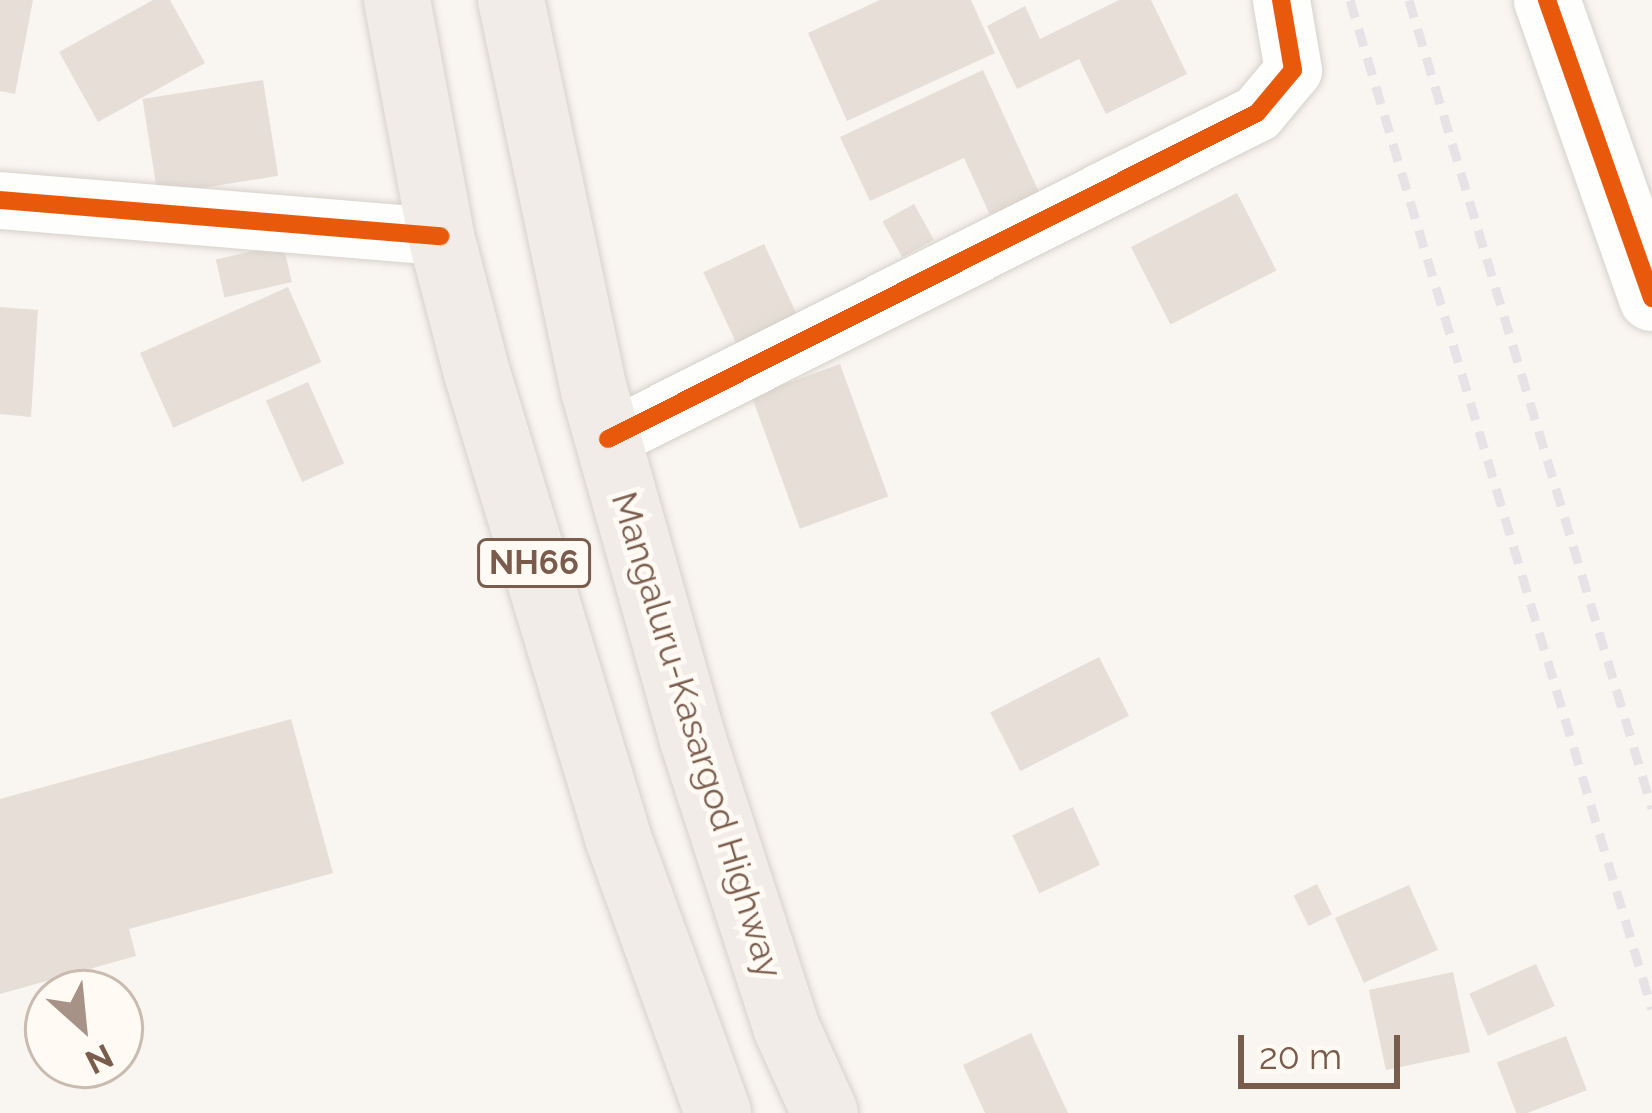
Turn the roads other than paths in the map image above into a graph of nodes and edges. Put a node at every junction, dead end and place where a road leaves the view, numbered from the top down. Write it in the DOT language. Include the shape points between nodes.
graph roads {
  1 [pos="398,0"];
  2 [pos="511,0"];
  3 [pos="1281,0"];
  4 [pos="1546,0"];
  5 [pos="0,200"];
  6 [pos="441,236"];
  7 [pos="1652,298"];
  8 [pos="608,440"];
  9 [pos="718,1113"];
  10 [pos="825,1113"];
  1 -- 6 [label="highway, NH66"];
  2 -- 8 [label="highway, Mangaluru-Kasargod Highway / NH66"];
  3 -- 8 [label="street" via="1293,70 1257,113"];
  4 -- 7 [label="street"];
  5 -- 6 [label="street"];
  6 -- 9 [label="highway, NH66" via="617,835"];
  8 -- 10 [label="highway, Mangaluru-Kasargod Highway / NH66" via="700,762 786,1027"];
}
